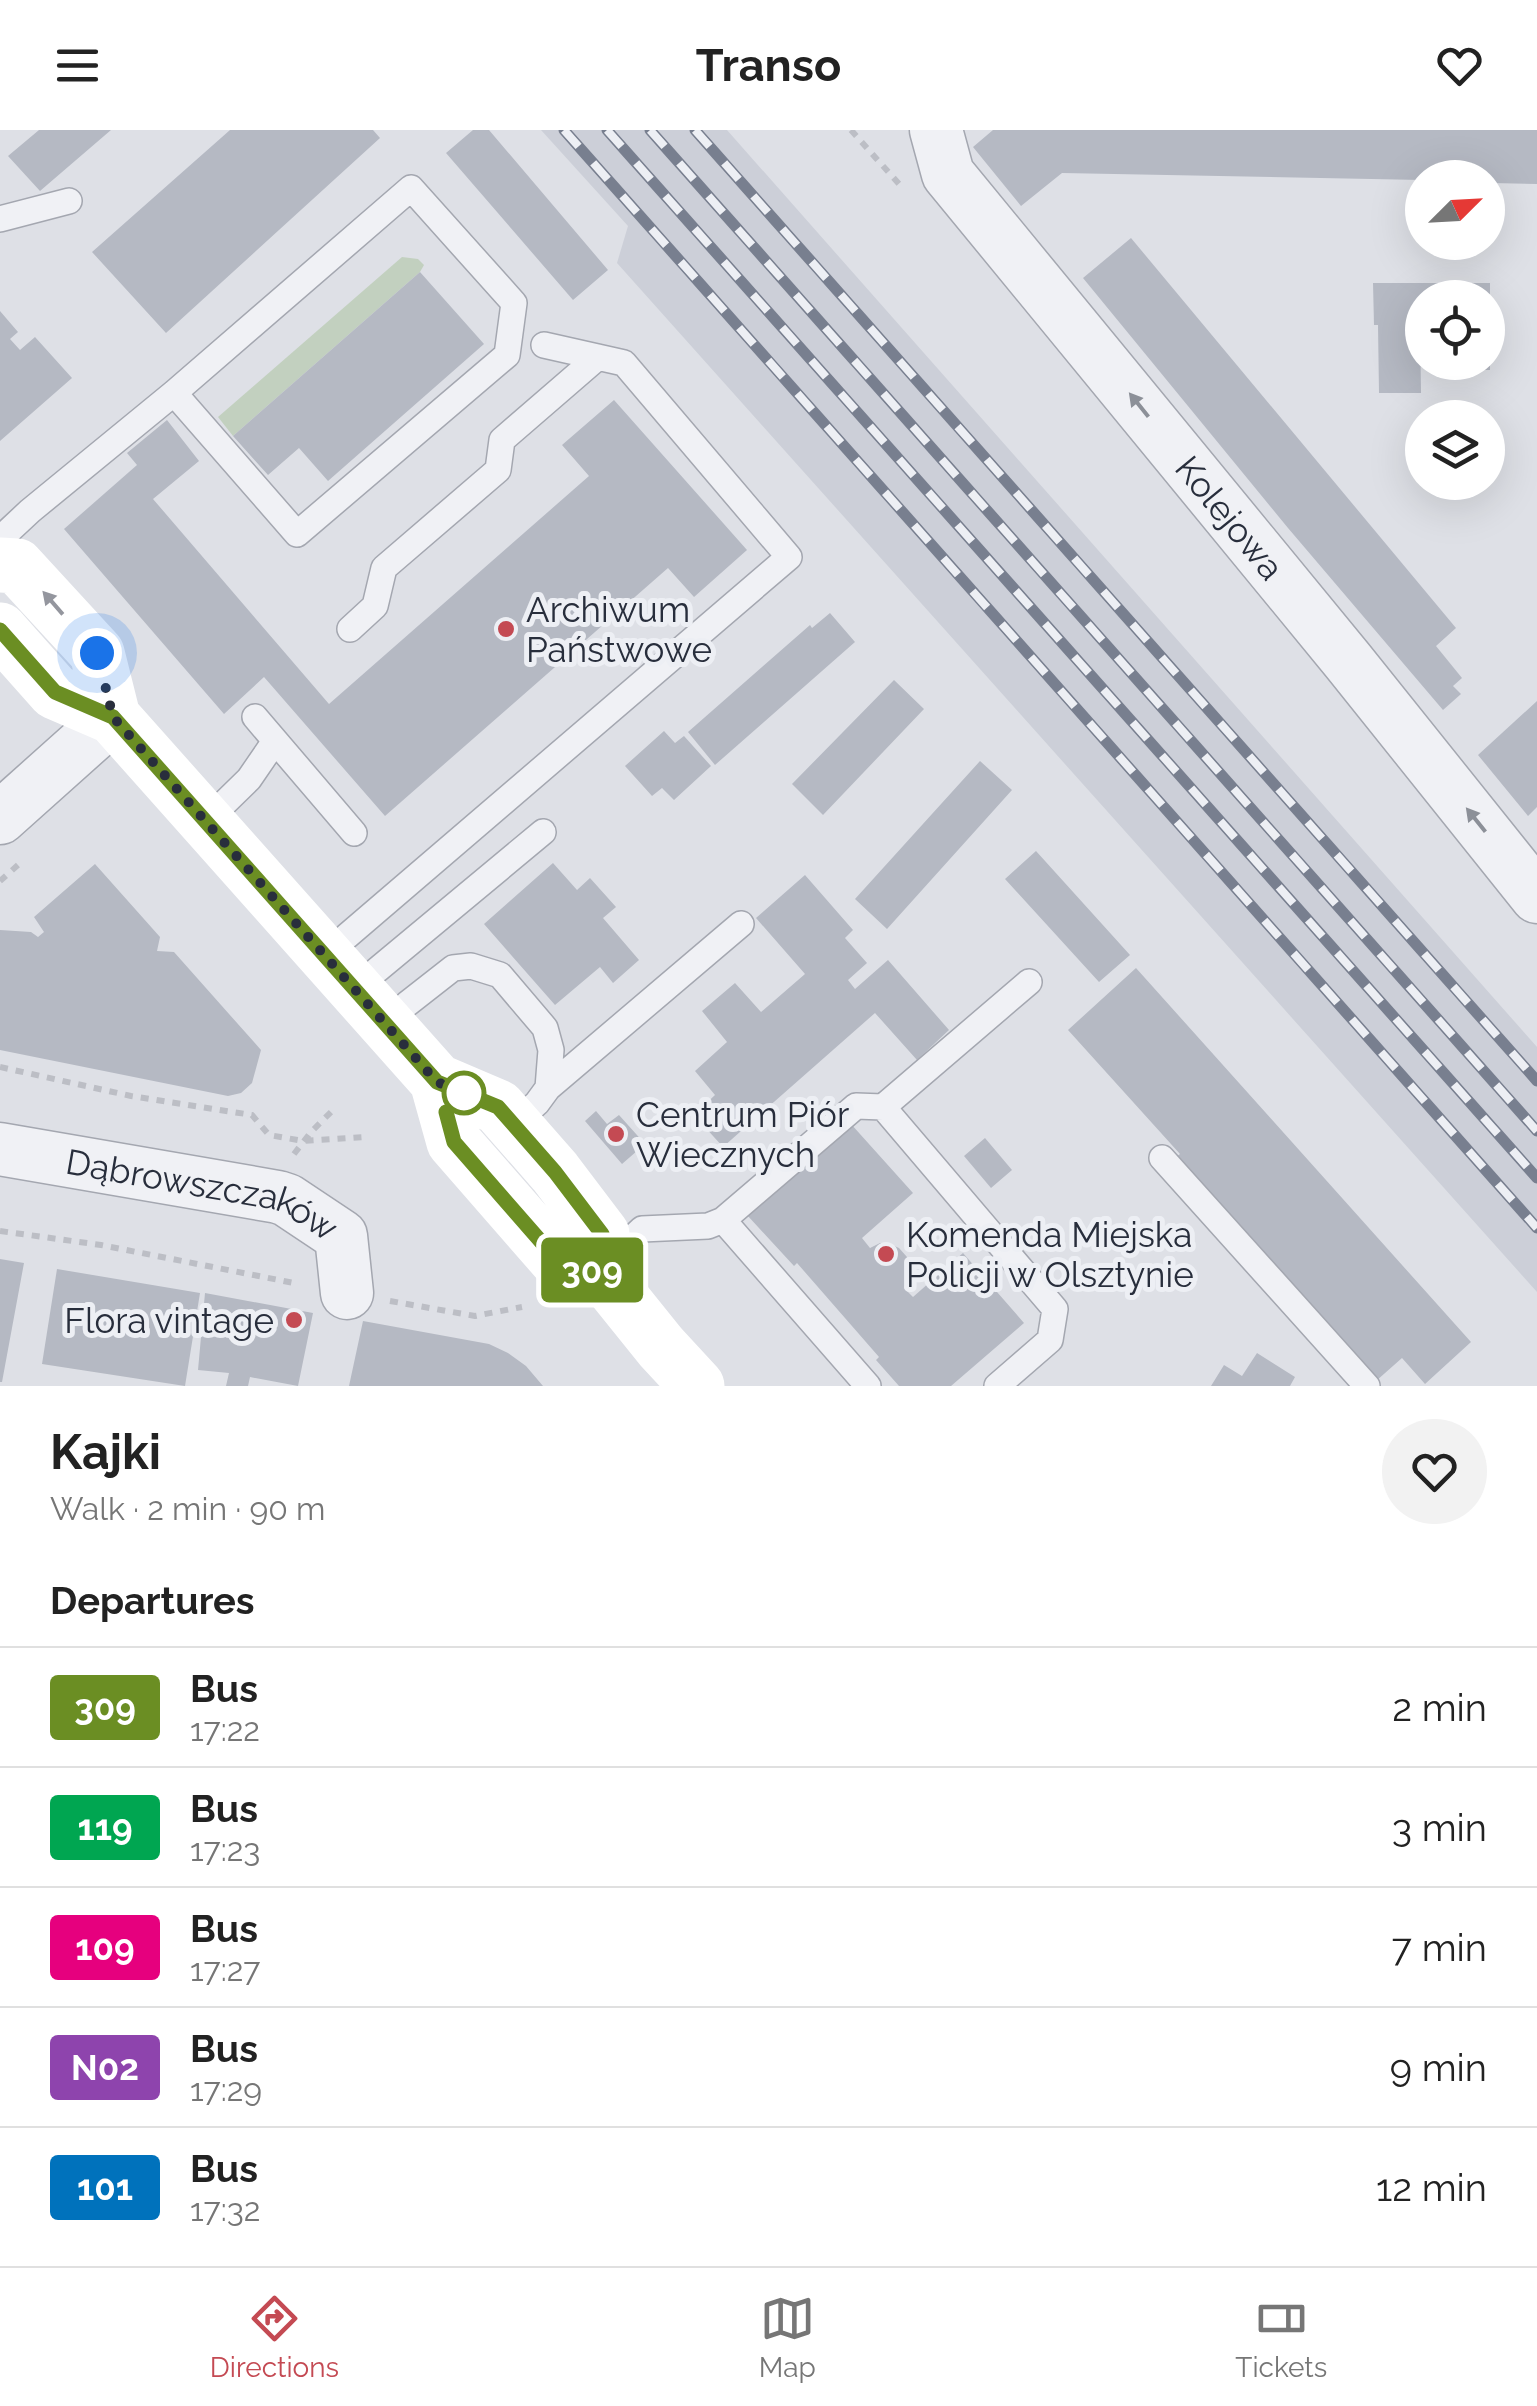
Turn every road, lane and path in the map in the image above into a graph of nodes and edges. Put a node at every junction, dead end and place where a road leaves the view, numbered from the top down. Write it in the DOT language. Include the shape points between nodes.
graph roads {
  1 [pos="851,130"];
  2 [pos="936,130"];
  3 [pos="900,184"];
  4 [pos="68,200"];
  5 [pos="0,219"];
  6 [pos="544,345"];
  7 [pos="598,357"];
  8 [pos="174,393"];
  9 [pos="0,539"];
  10 [pos="0,564"];
  11 [pos="350,629"];
  12 [pos="0,630"];
  13 [pos="113,717"];
  14 [pos="255,717"];
  15 [pos="275,741"];
  16 [pos="0,818"];
  17 [pos="206,821"];
  18 [pos="543,832"];
  19 [pos="354,833"];
  20 [pos="1537,897"];
  21 [pos="741,924"];
  22 [pos="348,936"];
  23 [pos="378,970"];
  24 [pos="1030,982"];
  25 [pos="407,1004"];
  26 [pos="0,1067"];
  27 [pos="437,1082"];
  28 [pos="530,1106"];
  29 [pos="882,1107"];
  30 [pos="364,1136"];
  31 [pos="0,1148"];
  32 [pos="1162,1158"];
  33 [pos="723,1220"];
  34 [pos="0,1231"];
  35 [pos="599,1270"];
  36 [pos="347,1294"];
  37 [pos="522,1307"];
  38 [pos="696,1386"];
  39 [pos="868,1386"];
  40 [pos="997,1386"];
  41 [pos="1368,1386"];
  1 -- 3 [label="path"];
  20 -- 2 [label="street, Kolejowa, one-way" via="948,174"];
  4 -- 5 [label="lane"];
  6 -- 7 [label="lane"];
  7 -- 11 [label="lane" via="502,440 498,470 384,568 375,606"];
  7 -- 22 [label="lane" via="624,363 789,557"];
  8 -- 8 [label="lane" via="411,188 514,303 507,355 297,534"];
  8 -- 9 [label="lane"];
  13 -- 10 [label="street, one-way" via="97,653 18,566"];
  12 -- 13 [label="street" via="55,692"];
  13 -- 16 [label="street"];
  13 -- 17 [label="street"];
  14 -- 15 [label="lane"];
  15 -- 17 [label="lane"];
  15 -- 19 [label="lane"];
  17 -- 27 [label="street"];
  18 -- 23 [label="lane"];
  21 -- 28 [label="lane"];
  24 -- 29 [label="lane"];
  25 -- 28 [label="lane" via="453,968 500,975 546,1028 551,1050"];
  26 -- 30 [label="path" via="252,1115 269,1135 303,1142"];
  27 -- 28 [label="street" via="498,1107"];
  27 -- 35 [label="street" via="454,1142 564,1268"];
  28 -- 35 [label="street" via="555,1172 602,1234"];
  29 -- 33 [label="lane" via="856,1106"];
  29 -- 40 [label="lane" via="1055,1310 1050,1340"];
  31 -- 36 [label="street, Dąbrowszczaków" via="287,1200 341,1236"];
  32 -- 41 [label="lane"];
  33 -- 35 [label="lane" via="642,1230"];
  33 -- 39 [label="lane"];
  34 -- 36 [label="path"];
  35 -- 38 [label="street"];
  36 -- 37 [label="path" via="475,1316"];
}
